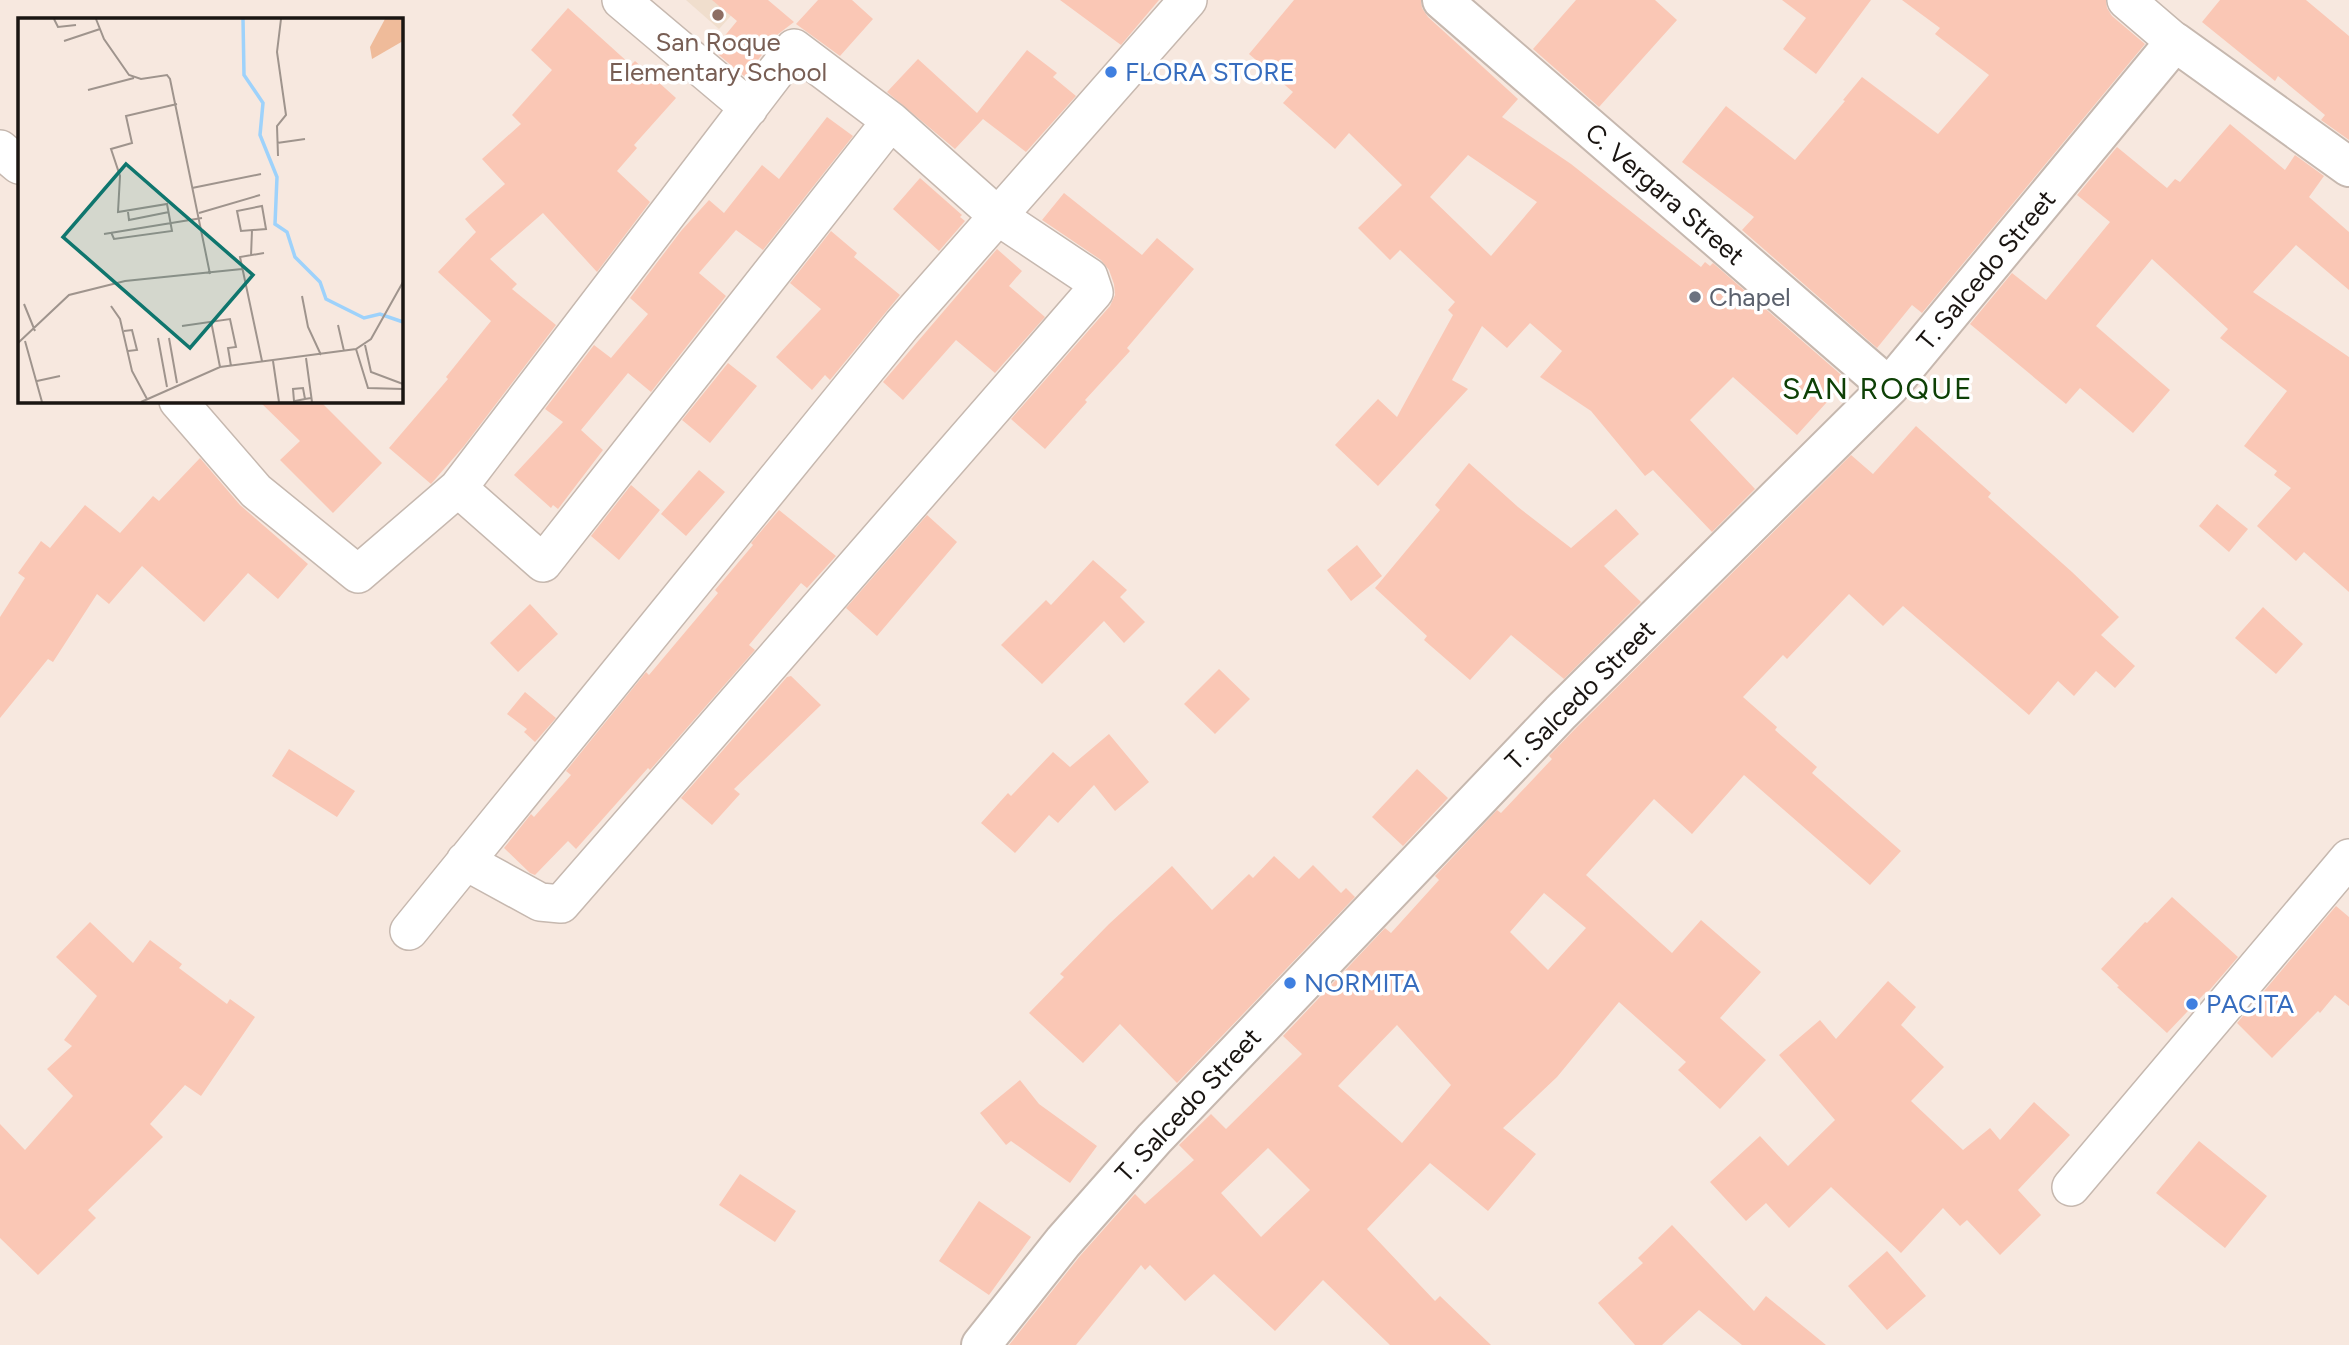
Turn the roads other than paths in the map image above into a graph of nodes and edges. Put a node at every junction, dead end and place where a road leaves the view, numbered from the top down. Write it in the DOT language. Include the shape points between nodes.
graph roads {
  1 [pos="621,0"];
  2 [pos="1188,0"];
  3 [pos="1442,0"];
  4 [pos="2126,0"];
  5 [pos="2175,42"];
  6 [pos="749,108"];
  7 [pos="891,121"];
  8 [pos="0,149"];
  9 [pos="18,164"];
  10 [pos="2349,167"];
  11 [pos="999,216"];
  12 [pos="1889,387"];
  13 [pos="179,402"];
  14 [pos="458,488"];
  15 [pos="465,861"];
  16 [pos="2344,875"];
  17 [pos="409,930"];
  18 [pos="2071,1187"];
  19 [pos="981,1345"];
  1 -- 6 [label="street"];
  2 -- 11 [label="street"];
  3 -- 12 [label="street, C. Vergara Street"];
  4 -- 5 [label="street"];
  5 -- 10 [label="street"];
  5 -- 12 [label="street, T. Salcedo Street"];
  6 -- 7 [label="street" via="794,48"];
  6 -- 14 [label="street"];
  7 -- 11 [label="street"];
  7 -- 14 [label="street" via="542,563"];
  8 -- 9 [label="street"];
  11 -- 15 [label="street" via="902,325"];
  11 -- 15 [label="street" via="1089,277 1094,292 561,904 540,902"];
  12 -- 19 [label="street, T. Salcedo Street" via="1561,712 1228,1060 1063,1242"];
  13 -- 14 [label="street" via="256,491 358,574"];
  15 -- 17 [label="street"];
  16 -- 18 [label="street"];
}
